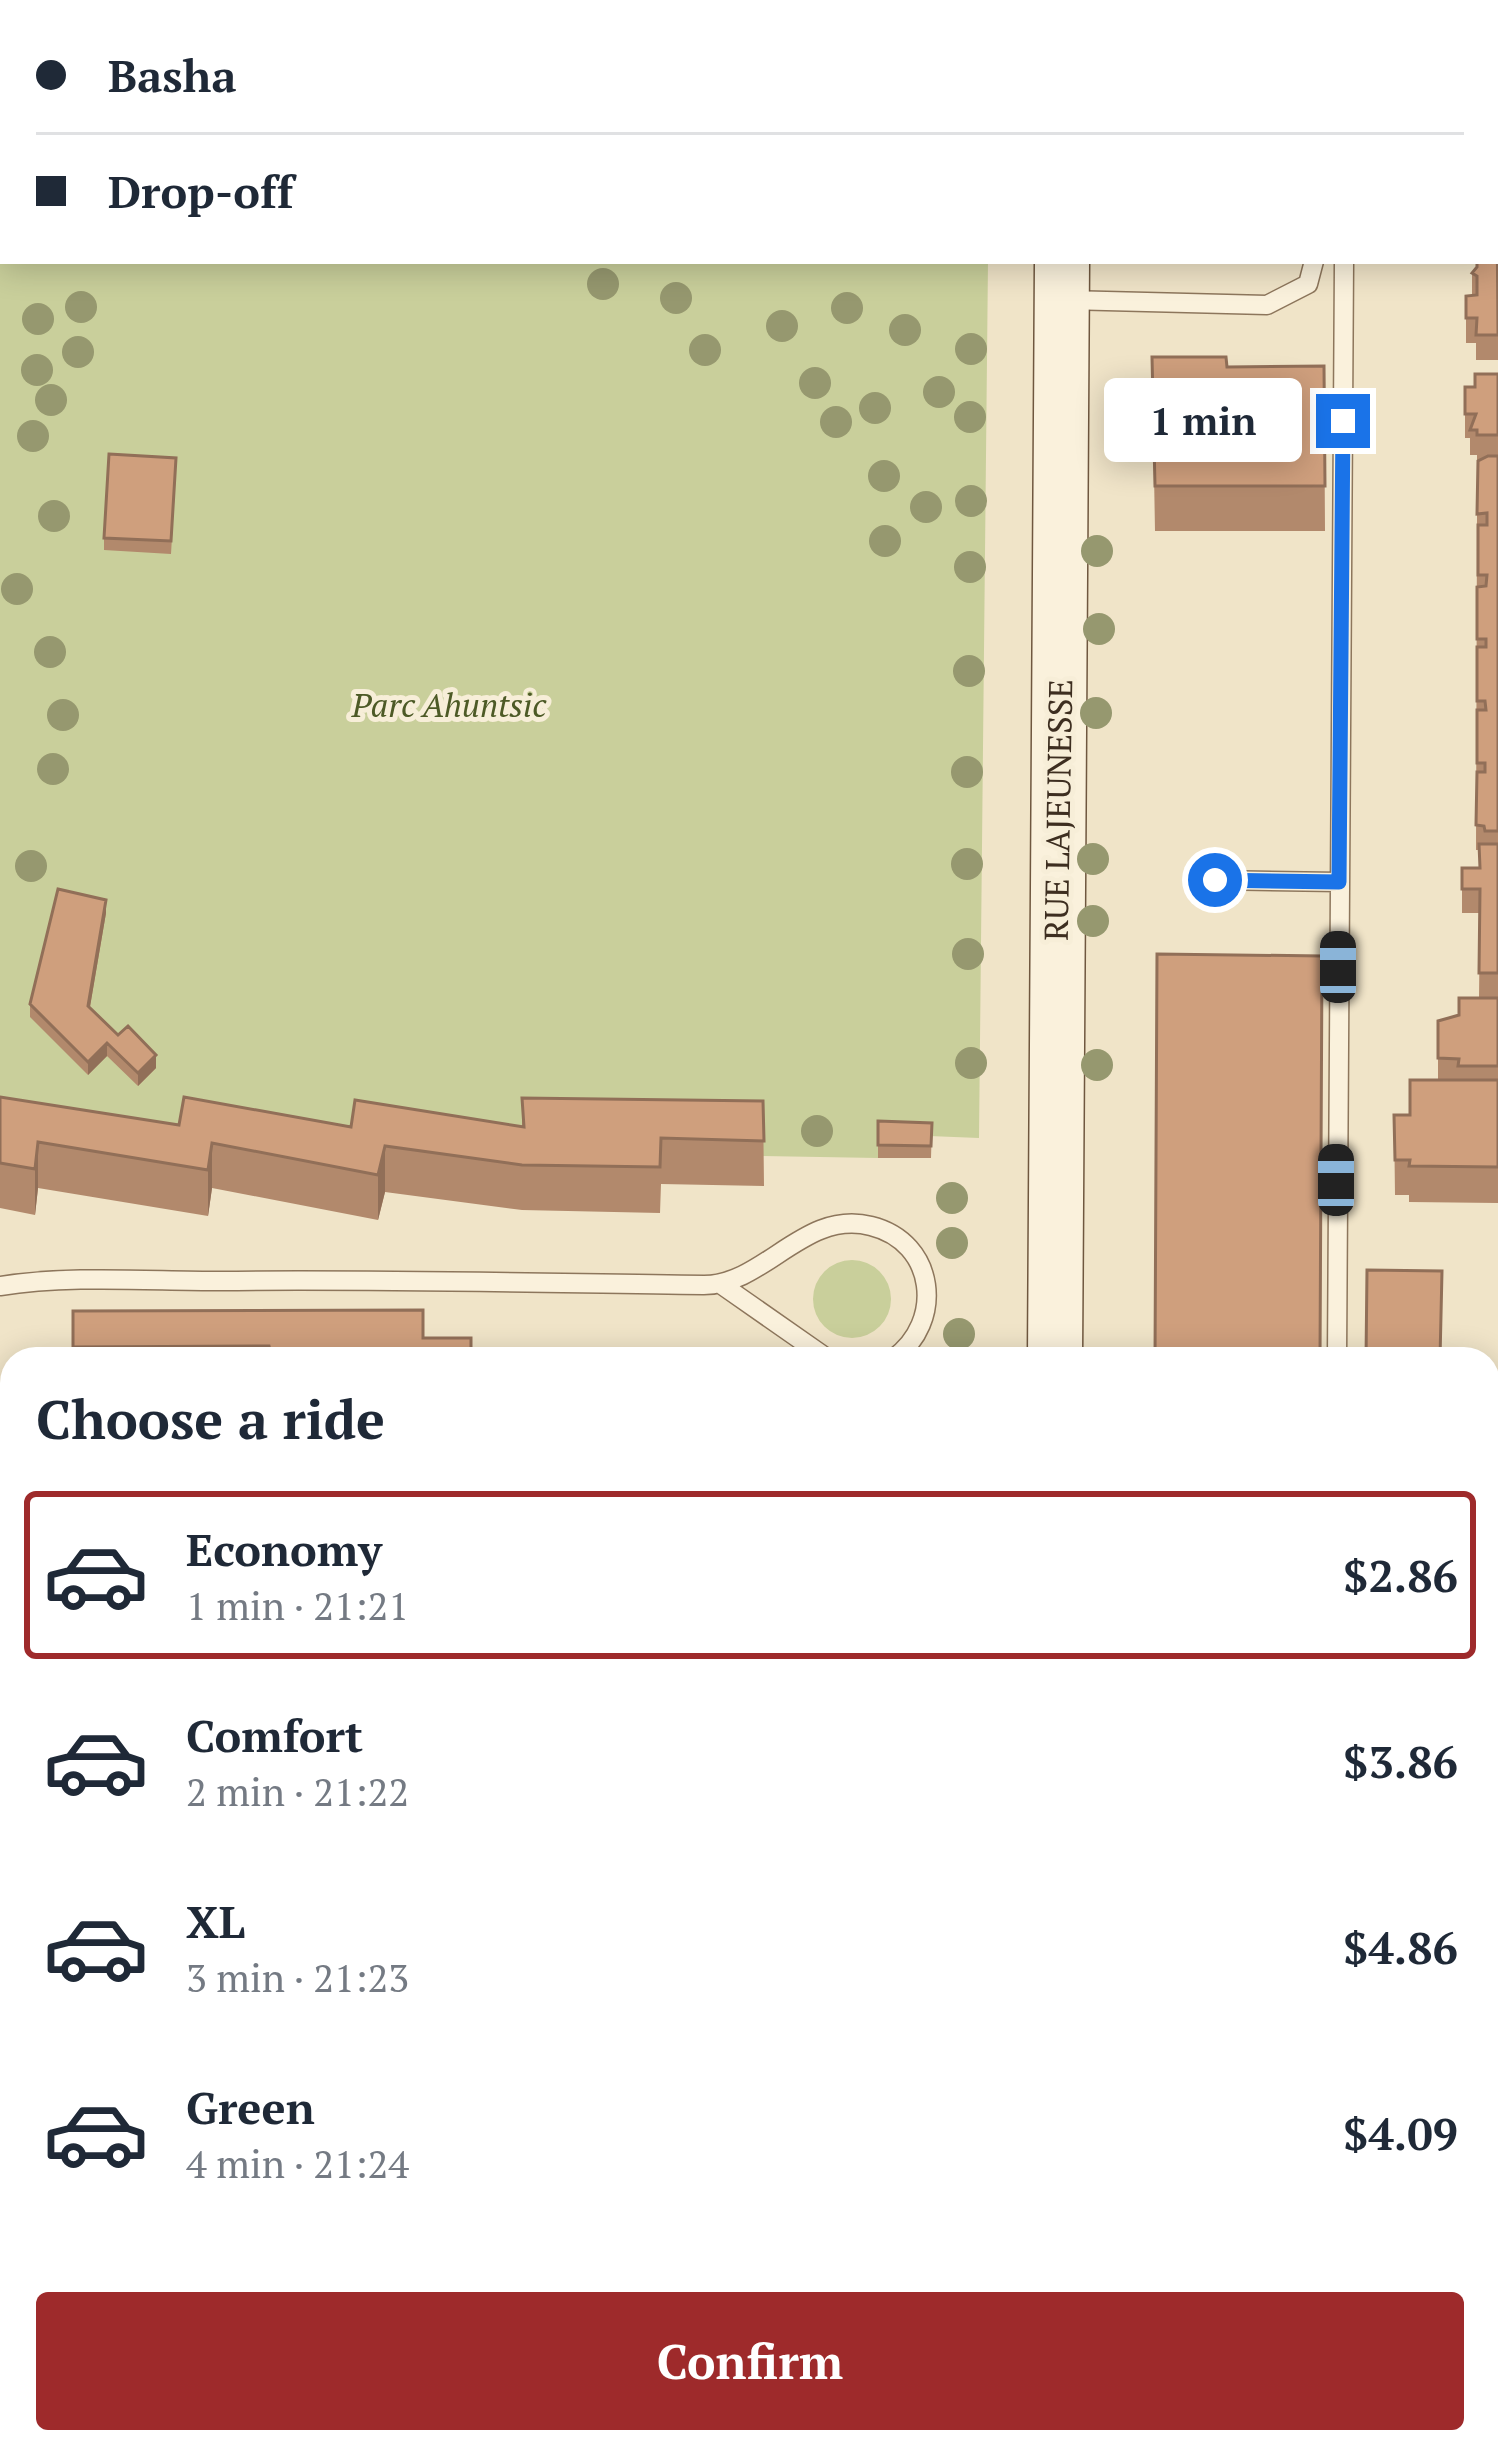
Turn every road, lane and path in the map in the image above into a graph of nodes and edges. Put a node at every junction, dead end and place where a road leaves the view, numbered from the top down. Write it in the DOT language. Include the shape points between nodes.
graph roads {
  1 [pos="1313,264"];
  2 [pos="1345,264"];
  3 [pos="1062,280"];
  4 [pos="1215,880"];
  5 [pos="1339,882"];
  6 [pos="722,1285"];
  7 [pos="0,1286"];
  8 [pos="811,1347"];
  9 [pos="904,1347"];
  10 [pos="1055,1347"];
  11 [pos="1337,1347"];
  1 -- 3 [label="lane" via="1308,284 1267,305"];
  2 -- 5 [label="lane"];
  3 -- 10 [label="main road, RUE LAJEUNESSE"];
  4 -- 5 [label="lane"];
  5 -- 11 [label="lane"];
  6 -- 7 [label="lane"];
  6 -- 8 [label="lane"];
  6 -- 9 [label="lane" via="831,1225 890,1233 918,1259 928,1295 917,1335"];
}
